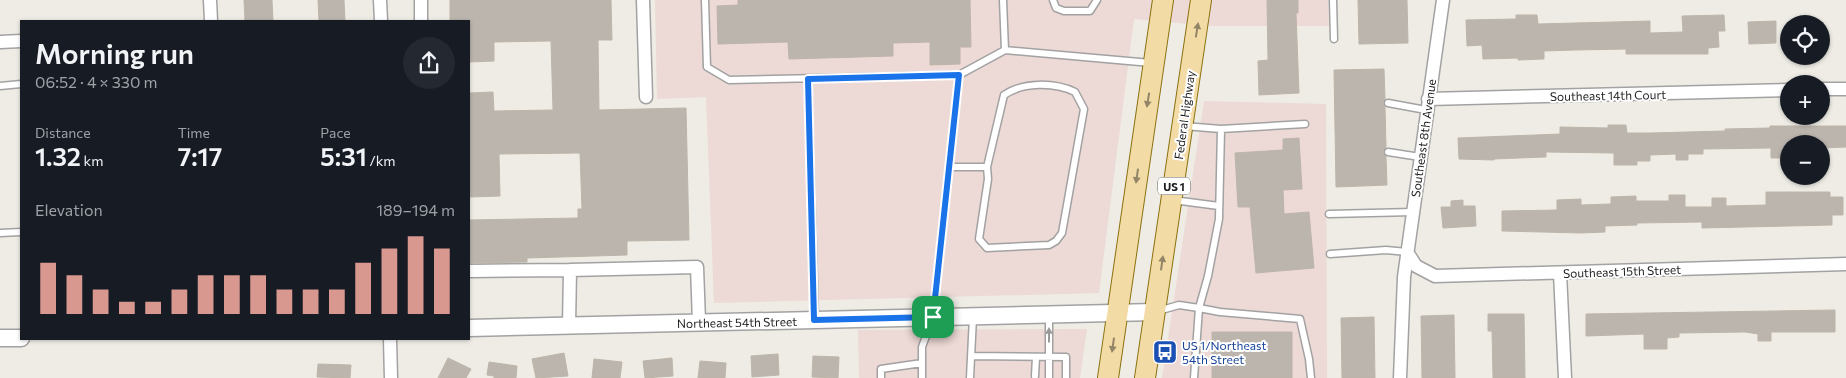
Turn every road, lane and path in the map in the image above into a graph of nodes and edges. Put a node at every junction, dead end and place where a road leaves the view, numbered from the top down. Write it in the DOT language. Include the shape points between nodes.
graph roads {
  1 [pos="210,0"];
  2 [pos="380,0"];
  3 [pos="421,0"];
  4 [pos="644,0"];
  5 [pos="705,0"];
  6 [pos="1003,0"];
  7 [pos="1053,0"];
  8 [pos="1097,0"];
  9 [pos="1163,0"];
  10 [pos="1201,0"];
  11 [pos="1333,0"];
  12 [pos="1443,0"];
  13 [pos="211,20"];
  14 [pos="381,20"];
  15 [pos="421,20"];
  16 [pos="1334,39"];
  17 [pos="0,42"];
  18 [pos="20,42"];
  19 [pos="1004,50"];
  20 [pos="1154,63"];
  21 [pos="959,75"];
  22 [pos="808,79"];
  23 [pos="20,84"];
  24 [pos="0,86"];
  25 [pos="1830,89"];
  26 [pos="1846,89"];
  27 [pos="1780,90"];
  28 [pos="646,97"];
  29 [pos="1388,104"];
  30 [pos="1427,105"];
  31 [pos="1305,124"];
  32 [pos="1183,126"];
  33 [pos="1221,129"];
  34 [pos="1388,152"];
  35 [pos="1420,157"];
  36 [pos="949,167"];
  37 [pos="987,167"];
  38 [pos="1172,200"];
  39 [pos="1219,206"];
  40 [pos="1413,212"];
  41 [pos="1328,214"];
  42 [pos="20,232"];
  43 [pos="0,233"];
  44 [pos="1408,252"];
  45 [pos="1330,254"];
  46 [pos="1846,264"];
  47 [pos="570,270"];
  48 [pos="470,271"];
  49 [pos="1560,272"];
  50 [pos="1199,308"];
  51 [pos="1117,312"];
  52 [pos="1155,312"];
  53 [pos="1049,314"];
  54 [pos="973,316"];
  55 [pos="933,317"];
  56 [pos="814,320"];
  57 [pos="699,322"];
  58 [pos="569,326"];
  59 [pos="470,328"];
  60 [pos="0,338"];
  61 [pos="20,338"];
  62 [pos="390,340"];
  63 [pos="971,356"];
  64 [pos="1036,356"];
  65 [pos="1049,356"];
  66 [pos="922,363"];
  67 [pos="1035,376"];
  68 [pos="391,378"];
  69 [pos="881,378"];
  70 [pos="922,378"];
  71 [pos="970,378"];
  72 [pos="1049,378"];
  73 [pos="1066,378"];
  74 [pos="1108,378"];
  75 [pos="1145,378"];
  76 [pos="1194,378"];
  77 [pos="1311,378"];
  78 [pos="1400,378"];
  79 [pos="1565,378"];
  1 -- 13 [label="street"];
  2 -- 14 [label="street"];
  3 -- 15 [label="street"];
  4 -- 28 [label="street"];
  5 -- 22 [label="lane" via="707,67 729,80"];
  6 -- 19 [label="lane"];
  7 -- 8 [label="lane" via="1056,8 1064,11 1090,11"];
  9 -- 20 [label="main road"];
  32 -- 10 [label="main road, Federal Highway / US 1, one-way"];
  11 -- 16 [label="lane"];
  12 -- 30 [label="street, Southeast 8th Avenue"];
  17 -- 18 [label="street"];
  19 -- 20 [label="lane"];
  19 -- 21 [label="lane"];
  20 -- 51 [label="main road, one-way"];
  21 -- 22 [label="lane"];
  21 -- 36 [label="lane"];
  22 -- 56 [label="lane"];
  23 -- 24 [label="lane"];
  25 -- 26 [label="street"];
  27 -- 30 [label="street, Southeast 14th Court"];
  29 -- 30 [label="lane"];
  30 -- 35 [label="street, Southeast 8th Avenue"];
  31 -- 33 [label="lane"];
  32 -- 33 [label="lane"];
  32 -- 38 [label="main road, Federal Highway / US 1"];
  33 -- 39 [label="lane"];
  34 -- 35 [label="lane"];
  35 -- 40 [label="street, Southeast 8th Avenue"];
  36 -- 37 [label="lane"];
  36 -- 55 [label="lane"];
  37 -- 37 [label="lane" via="980,243 987,248 1056,241 1062,233 1084,109 1075,92 1050,85 1016,87 1004,95"];
  38 -- 39 [label="lane"];
  52 -- 38 [label="main road, Federal Highway / US 1, one-way"];
  39 -- 50 [label="lane" via="1208,276"];
  40 -- 41 [label="lane"];
  40 -- 44 [label="street, Southeast 8th Avenue"];
  42 -- 43 [label="lane"];
  44 -- 45 [label="lane" via="1386,250"];
  44 -- 49 [label="street, Southeast 15th Street" via="1416,266 1435,276"];
  44 -- 78 [label="street, Southeast 8th Avenue"];
  46 -- 49 [label="street, Southeast 15th Street"];
  47 -- 48 [label="street"];
  47 -- 57 [label="street" via="697,267"];
  47 -- 58 [label="street"];
  49 -- 79 [label="street"];
  50 -- 52 [label="lane" via="1179,305"];
  50 -- 76 [label="lane"];
  50 -- 77 [label="lane" via="1300,319"];
  51 -- 52 [label="street, Northeast 54th Street"];
  51 -- 53 [label="street, Northeast 54th Street"];
  51 -- 74 [label="main road, one-way"];
  52 -- 75 [label="main road, Federal Highway / US 1"];
  53 -- 54 [label="street, Northeast 54th Street"];
  65 -- 53 [label="lane, one-way"];
  54 -- 55 [label="street, Northeast 54th Street"];
  54 -- 63 [label="lane"];
  55 -- 56 [label="street, Northeast 54th Street"];
  55 -- 66 [label="lane" via="922,347"];
  56 -- 57 [label="street, Northeast 54th Street"];
  57 -- 58 [label="street, Northeast 54th Street"];
  58 -- 59 [label="street, Northeast 54th Street"];
  60 -- 61 [label="street"];
  62 -- 68 [label="street"];
  63 -- 64 [label="lane"];
  63 -- 71 [label="lane"];
  64 -- 65 [label="lane"];
  64 -- 67 [label="lane"];
  65 -- 72 [label="lane"];
  65 -- 73 [label="lane" via="1066,357"];
  66 -- 69 [label="lane" via="881,369"];
  66 -- 70 [label="lane"];
}
